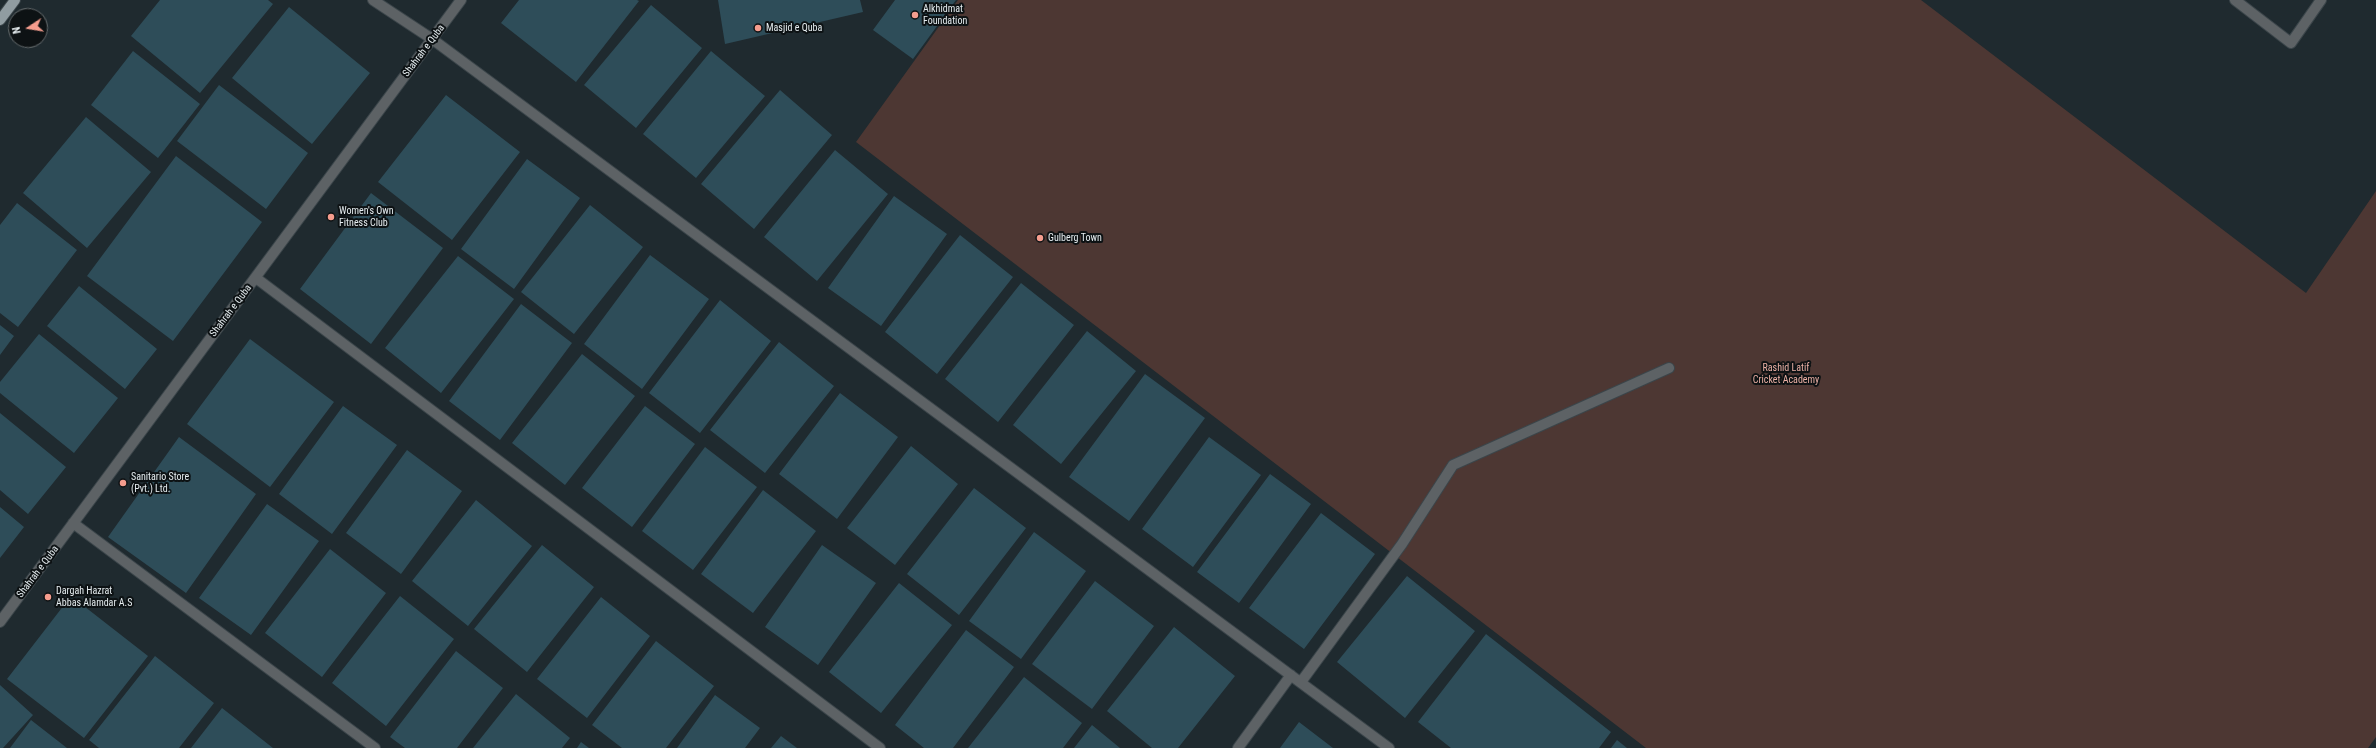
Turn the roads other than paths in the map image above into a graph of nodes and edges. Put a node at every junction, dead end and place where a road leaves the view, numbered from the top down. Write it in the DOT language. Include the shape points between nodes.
graph roads {
  1 [pos="15,0"];
  2 [pos="373,0"];
  3 [pos="461,0"];
  4 [pos="2235,0"];
  5 [pos="2321,0"];
  6 [pos="0,20"];
  7 [pos="432,39"];
  8 [pos="256,278"];
  9 [pos="1669,368"];
  10 [pos="73,523"];
  11 [pos="0,622"];
  12 [pos="1291,674"];
  13 [pos="1300,682"];
  14 [pos="375,748"];
  15 [pos="880,748"];
  16 [pos="1238,748"];
  17 [pos="1389,748"];
  1 -- 6 [label="main road"];
  2 -- 7 [label="street"];
  3 -- 7 [label="street, Shahrah e Quba"];
  4 -- 5 [label="street" via="2291,42"];
  7 -- 8 [label="street, Shahrah e Quba"];
  7 -- 12 [label="street"];
  8 -- 10 [label="street, Shahrah e Quba"];
  8 -- 15 [label="street"];
  9 -- 13 [label="street" via="1453,465 1402,544"];
  10 -- 11 [label="street, Shahrah e Quba"];
  10 -- 14 [label="street"];
  12 -- 13 [label="street"];
  12 -- 16 [label="street"];
  13 -- 17 [label="street"];
}
